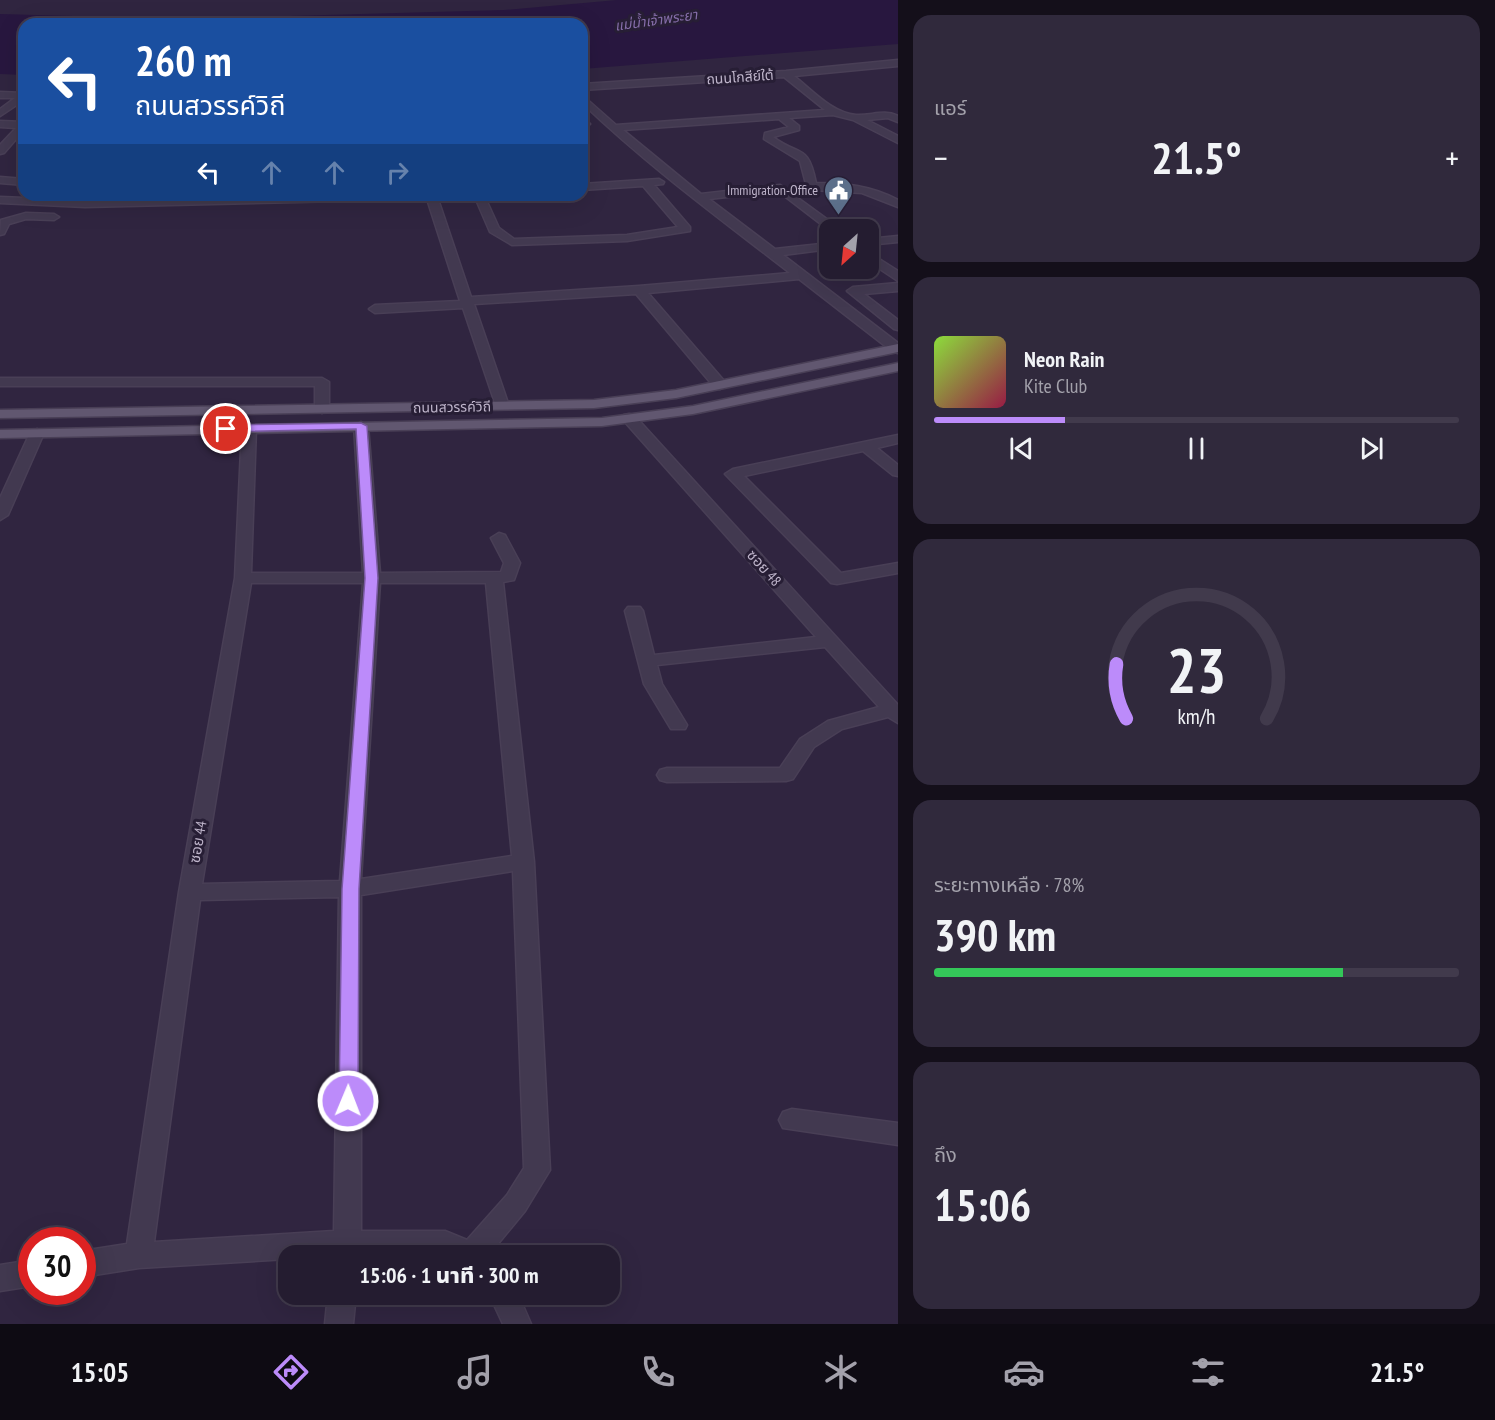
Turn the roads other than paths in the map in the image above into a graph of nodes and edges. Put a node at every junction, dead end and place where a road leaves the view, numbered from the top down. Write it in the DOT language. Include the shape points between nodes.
graph roads {
  1 [pos="898,63"];
  2 [pos="885,64"];
  3 [pos="898,72"];
  4 [pos="786,74"];
  5 [pos="588,87"];
  6 [pos="0,95"];
  7 [pos="18,96"];
  8 [pos="18,100"];
  9 [pos="588,104"];
  10 [pos="833,112"];
  11 [pos="0,113"];
  12 [pos="781,116"];
  13 [pos="856,118"];
  14 [pos="898,119"];
  15 [pos="0,124"];
  16 [pos="18,125"];
  17 [pos="614,128"];
  18 [pos="18,132"];
  19 [pos="898,140"];
  20 [pos="0,151"];
  21 [pos="0,180"];
  22 [pos="678,181"];
  23 [pos="18,182"];
  24 [pos="646,183"];
  25 [pos="588,187"];
  26 [pos="812,187"];
  27 [pos="780,188"];
  28 [pos="699,196"];
  29 [pos="0,200"];
  30 [pos="18,201"];
  31 [pos="21,201"];
  32 [pos="116,201"];
  33 [pos="434,201"];
  34 [pos="482,201"];
  35 [pos="898,204"];
  36 [pos="54,217"];
  37 [pos="821,219"];
  38 [pos="0,232"];
  39 [pos="898,239"];
  40 [pos="879,241"];
  41 [pos="819,247"];
  42 [pos="773,253"];
  43 [pos="879,263"];
  44 [pos="802,275"];
  45 [pos="898,277"];
  46 [pos="898,287"];
  47 [pos="639,290"];
  48 [pos="467,302"];
  49 [pos="375,309"];
  50 [pos="898,326"];
  51 [pos="898,349"];
  52 [pos="898,367"];
  53 [pos="0,382"];
  54 [pos="720,385"];
  55 [pos="502,406"];
  56 [pos="322,409"];
  57 [pos="0,414"];
  58 [pos="629,418"];
  59 [pos="361,426"];
  60 [pos="249,428"];
  61 [pos="36,433"];
  62 [pos="0,434"];
  63 [pos="898,439"];
  64 [pos="865,445"];
  65 [pos="898,472"];
  66 [pos="0,515"];
  67 [pos="499,538"];
  68 [pos="898,568"];
  69 [pos="243,578"];
  70 [pos="372,578"];
  71 [pos="494,578"];
  72 [pos="634,611"];
  73 [pos="829,641"];
  74 [pos="648,661"];
  75 [pos="895,713"];
  76 [pos="678,725"];
  77 [pos="667,775"];
  78 [pos="523,862"];
  79 [pos="350,889"];
  80 [pos="190,892"];
  81 [pos="792,1120"];
  82 [pos="898,1134"];
  83 [pos="346,1245"];
  84 [pos="411,1245"];
  85 [pos="449,1245"];
  86 [pos="480,1245"];
  87 [pos="278,1251"];
  88 [pos="139,1255"];
  89 [pos="96,1262"];
  90 [pos="18,1275"];
  91 [pos="0,1278"];
  92 [pos="341,1305"];
  93 [pos="508,1305"];
  94 [pos="339,1324"];
  95 [pos="517,1324"];
  1 -- 2 [label="street, ถนนโกสีย์ใต้"];
  2 -- 3 [label="street"];
  2 -- 4 [label="street, ถนนโกสีย์ใต้"];
  4 -- 5 [label="street, ถนนโกสีย์ใต้"];
  4 -- 10 [label="street"];
  6 -- 7 [label="street"];
  8 -- 11 [label="street"];
  9 -- 17 [label="street"];
  10 -- 12 [label="street"];
  10 -- 13 [label="street"];
  12 -- 17 [label="street"];
  12 -- 26 [label="street" via="796,128 768,135 802,156 808,164 807,176"];
  13 -- 14 [label="street" via="889,115"];
  13 -- 19 [label="street"];
  15 -- 16 [label="street"];
  17 -- 22 [label="street"];
  18 -- 20 [label="street"];
  21 -- 23 [label="street"];
  22 -- 24 [label="street"];
  22 -- 28 [label="street"];
  24 -- 25 [label="street"];
  24 -- 34 [label="street" via="686,229 627,238 512,242 494,230"];
  26 -- 27 [label="street"];
  26 -- 35 [label="street" via="840,186 880,193"];
  27 -- 28 [label="street"];
  27 -- 37 [label="street"];
  28 -- 42 [label="street"];
  29 -- 30 [label="street"];
  31 -- 32 [label="street"];
  33 -- 48 [label="street"];
  36 -- 38 [label="street" via="26,216 5,222"];
  39 -- 40 [label="street"];
  41 -- 42 [label="street"];
  42 -- 44 [label="street"];
  43 -- 45 [label="street"];
  44 -- 47 [label="street"];
  44 -- 51 [label="street"];
  46 -- 50 [label="street" via="853,291"];
  47 -- 48 [label="street"];
  47 -- 54 [label="street"];
  48 -- 49 [label="street"];
  48 -- 55 [label="street"];
  51 -- 54 [label="main road, ถนนสวรรค์วิถี"];
  52 -- 58 [label="main road, ถนนสวรรค์วิถี" via="693,410"];
  53 -- 56 [label="street" via="322,382"];
  54 -- 55 [label="main road, ถนนสวรรค์วิถี" via="594,404"];
  55 -- 56 [label="main road, ถนนสวรรค์วิถี"];
  56 -- 57 [label="main road, ถนนสวรรค์วิถี"];
  58 -- 59 [label="main road, ถนนสวรรค์วิถี" via="603,422"];
  58 -- 73 [label="street, ซอย 48"];
  59 -- 60 [label="main road, ถนนสวรรค์วิถี"];
  59 -- 70 [label="street"];
  60 -- 61 [label="main road, ถนนสวรรค์วิถี"];
  60 -- 69 [label="street, ซอย 44"];
  61 -- 62 [label="main road, ถนนสวรรค์วิถี"];
  61 -- 66 [label="street"];
  63 -- 64 [label="street"];
  64 -- 65 [label="street"];
  64 -- 68 [label="street" via="733,474 837,579"];
  67 -- 71 [label="street" via="512,563 508,576"];
  69 -- 70 [label="street"];
  69 -- 80 [label="street, ซอย 44"];
  70 -- 71 [label="street"];
  70 -- 79 [label="street"];
  71 -- 78 [label="street"];
  72 -- 74 [label="street"];
  73 -- 74 [label="street"];
  73 -- 75 [label="street, ซอย 48"];
  74 -- 76 [label="street" via="653,684"];
  75 -- 77 [label="street" via="835,725 807,743 786,774"];
  78 -- 79 [label="street"];
  78 -- 86 [label="street" via="537,1170 516,1203"];
  79 -- 80 [label="street"];
  79 -- 83 [label="street"];
  80 -- 88 [label="street, ซอย 44"];
  81 -- 82 [label="street"];
  84 -- 85 [label="street"];
  87 -- 88 [label="street"];
  88 -- 89 [label="street"];
  90 -- 91 [label="street"];
  92 -- 94 [label="street"];
  93 -- 95 [label="street"];
}
